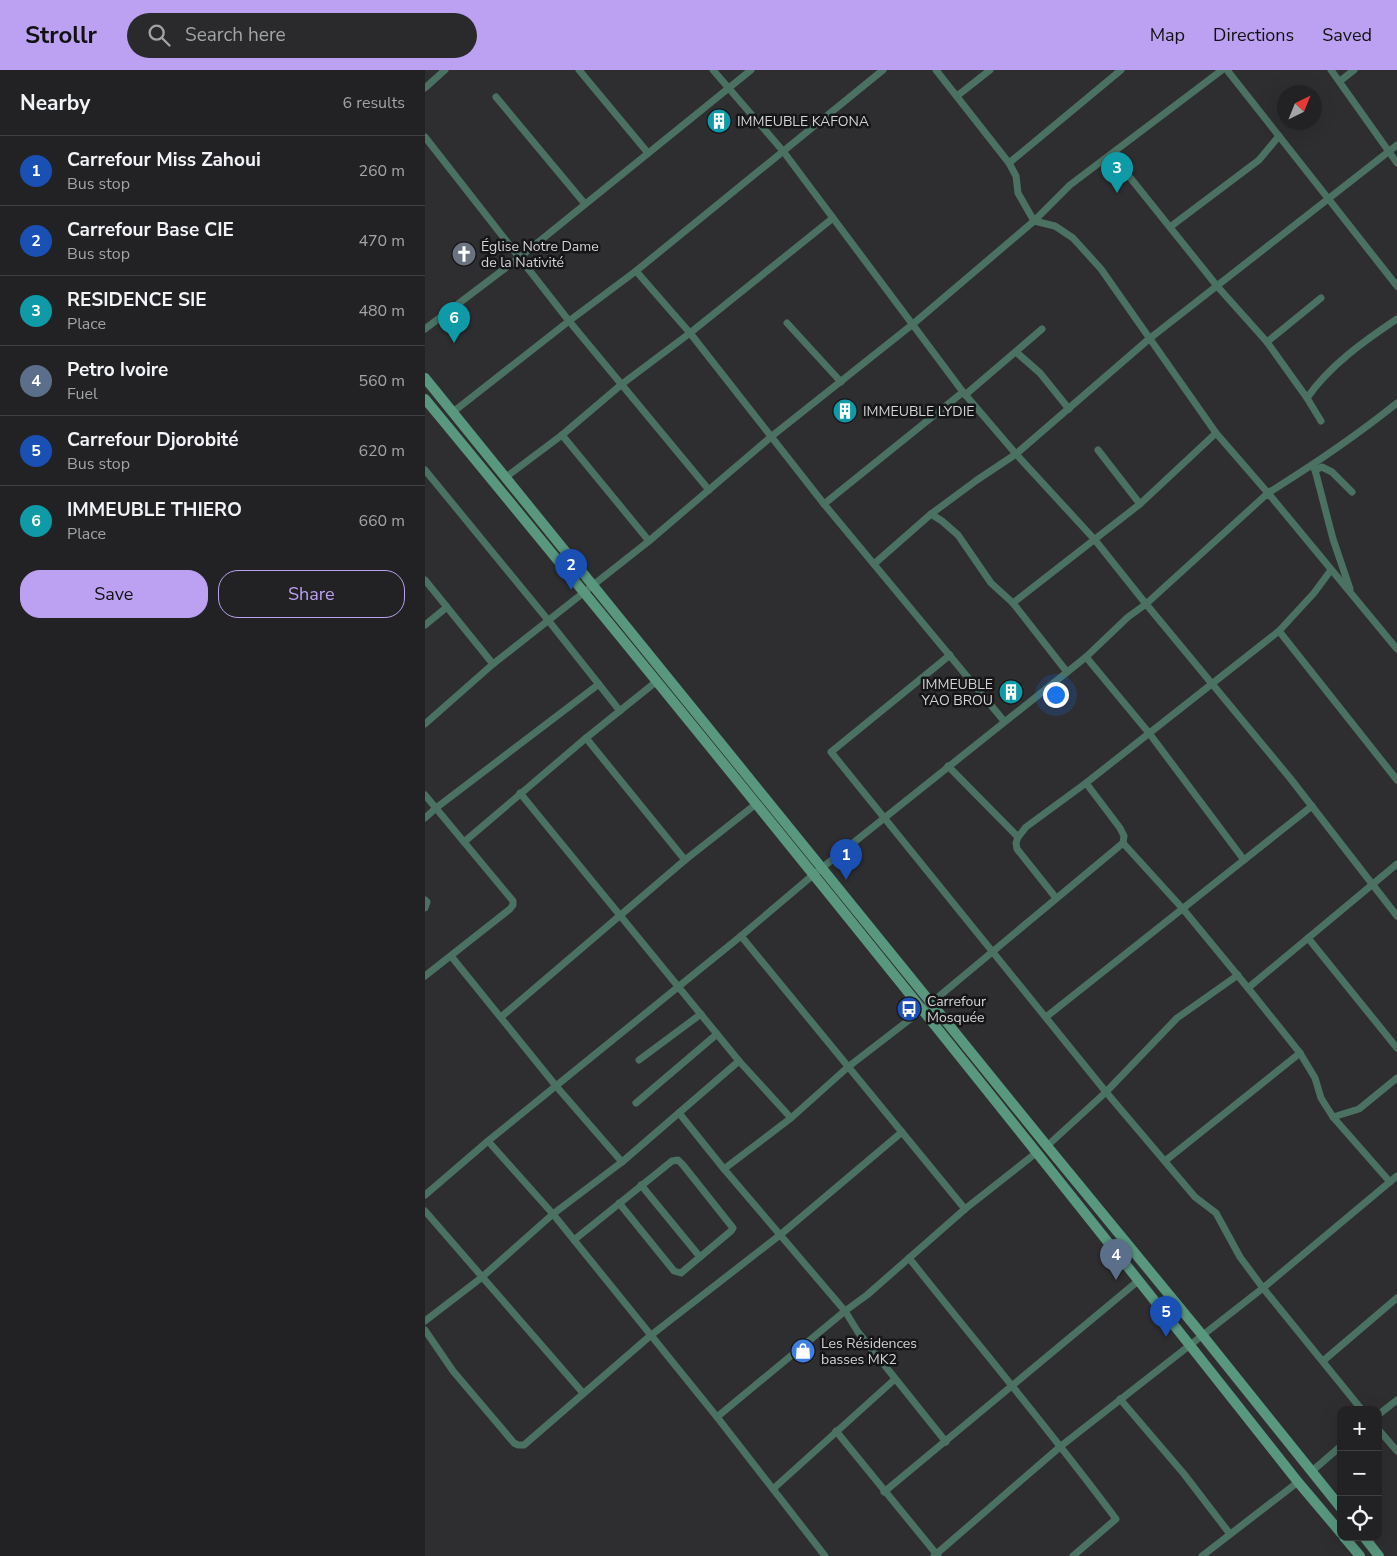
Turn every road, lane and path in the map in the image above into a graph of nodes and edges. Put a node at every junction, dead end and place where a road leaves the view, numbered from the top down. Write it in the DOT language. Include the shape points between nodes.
graph roads {
  1 [pos="445,70"];
  2 [pos="579,70"];
  3 [pos="713,70"];
  4 [pos="751,70"];
  5 [pos="883,70"];
  6 [pos="936,70"];
  7 [pos="990,70"];
  8 [pos="1121,70"];
  9 [pos="1222,70"];
  10 [pos="1227,70"];
  11 [pos="1331,70"];
  12 [pos="1354,70"];
  13 [pos="1339,81"];
  14 [pos="425,88"];
  15 [pos="729,89"];
  16 [pos="957,96"];
  17 [pos="496,97"];
  18 [pos="1279,136"];
  19 [pos="425,137"];
  20 [pos="1397,145"];
  21 [pos="783,151"];
  22 [pos="1388,152"];
  23 [pos="648,153"];
  24 [pos="1112,154"];
  25 [pos="1009,163"];
  26 [pos="1397,163"];
  27 [pos="1329,199"];
  28 [pos="585,204"];
  29 [pos="833,218"];
  30 [pos="1034,221"];
  31 [pos="1169,227"];
  32 [pos="519,257"];
  33 [pos="635,271"];
  34 [pos="1217,286"];
  35 [pos="1397,286"];
  36 [pos="1321,298"];
  37 [pos="1397,319"];
  38 [pos="569,321"];
  39 [pos="787,323"];
  40 [pos="913,324"];
  41 [pos="1042,329"];
  42 [pos="425,330"];
  43 [pos="690,333"];
  44 [pos="1149,339"];
  45 [pos="1267,342"];
  46 [pos="1016,352"];
  47 [pos="425,378"];
  48 [pos="841,382"];
  49 [pos="622,384"];
  50 [pos="964,393"];
  51 [pos="425,398"];
  52 [pos="1307,398"];
  53 [pos="1397,403"];
  54 [pos="1069,409"];
  55 [pos="453,412"];
  56 [pos="1321,422"];
  57 [pos="1216,432"];
  58 [pos="562,435"];
  59 [pos="772,436"];
  60 [pos="1098,450"];
  61 [pos="1016,454"];
  62 [pos="1314,468"];
  63 [pos="425,470"];
  64 [pos="506,477"];
  65 [pos="709,490"];
  66 [pos="1352,492"];
  67 [pos="1268,493"];
  68 [pos="824,504"];
  69 [pos="1140,504"];
  70 [pos="931,514"];
  71 [pos="1095,540"];
  72 [pos="649,541"];
  73 [pos="875,564"];
  74 [pos="1331,570"];
  75 [pos="425,580"];
  76 [pos="589,589"];
  77 [pos="1351,594"];
  78 [pos="1013,603"];
  79 [pos="1146,604"];
  80 [pos="447,607"];
  81 [pos="548,620"];
  82 [pos="425,626"];
  83 [pos="1279,631"];
  84 [pos="1397,649"];
  85 [pos="950,655"];
  86 [pos="1086,657"];
  87 [pos="493,664"];
  88 [pos="1067,672"];
  89 [pos="657,681"];
  90 [pos="599,684"];
  91 [pos="1212,684"];
  92 [pos="620,711"];
  93 [pos="1004,721"];
  94 [pos="425,724"];
  95 [pos="1149,733"];
  96 [pos="586,738"];
  97 [pos="948,766"];
  98 [pos="1397,780"];
  99 [pos="1086,782"];
  100 [pos="520,793"];
  101 [pos="425,795"];
  102 [pos="756,804"];
  103 [pos="1312,806"];
  104 [pos="436,808"];
  105 [pos="425,818"];
  106 [pos="884,818"];
  107 [pos="1019,837"];
  108 [pos="464,842"];
  109 [pos="1123,843"];
  110 [pos="685,860"];
  111 [pos="1244,860"];
  112 [pos="1397,864"];
  113 [pos="822,868"];
  114 [pos="813,875"];
  115 [pos="1372,884"];
  116 [pos="1057,898"];
  117 [pos="425,900"];
  118 [pos="425,908"];
  119 [pos="1183,909"];
  120 [pos="619,915"];
  121 [pos="1397,916"];
  122 [pos="741,936"];
  123 [pos="1308,938"];
  124 [pos="994,952"];
  125 [pos="451,956"];
  126 [pos="1237,975"];
  127 [pos="425,976"];
  128 [pos="679,987"];
  129 [pos="1248,988"];
  130 [pos="931,1003"];
  131 [pos="922,1010"];
  132 [pos="701,1014"];
  133 [pos="501,1017"];
  134 [pos="1046,1017"];
  135 [pos="717,1034"];
  136 [pos="1397,1048"];
  137 [pos="1300,1053"];
  138 [pos="639,1060"];
  139 [pos="739,1061"];
  140 [pos="848,1067"];
  141 [pos="1397,1078"];
  142 [pos="556,1086"];
  143 [pos="1106,1092"];
  144 [pos="636,1103"];
  145 [pos="679,1113"];
  146 [pos="1333,1117"];
  147 [pos="791,1118"];
  148 [pos="902,1132"];
  149 [pos="488,1141"];
  150 [pos="1047,1146"];
  151 [pos="1036,1153"];
  152 [pos="1165,1160"];
  153 [pos="621,1162"];
  154 [pos="724,1169"];
  155 [pos="1397,1176"];
  156 [pos="1390,1182"];
  157 [pos="641,1185"];
  158 [pos="425,1195"];
  159 [pos="619,1203"];
  160 [pos="965,1209"];
  161 [pos="425,1211"];
  162 [pos="553,1214"];
  163 [pos="780,1235"];
  164 [pos="574,1240"];
  165 [pos="700,1257"];
  166 [pos="909,1258"];
  167 [pos="481,1278"];
  168 [pos="1138,1281"];
  169 [pos="1263,1288"];
  170 [pos="1397,1298"];
  171 [pos="845,1311"];
  172 [pos="425,1322"];
  173 [pos="425,1330"];
  174 [pos="650,1336"];
  175 [pos="1203,1336"];
  176 [pos="1190,1346"];
  177 [pos="1323,1361"];
  178 [pos="895,1379"];
  179 [pos="1011,1386"];
  180 [pos="583,1394"];
  181 [pos="1120,1399"];
  182 [pos="1397,1400"];
  183 [pos="1359,1406"];
  184 [pos="1382,1412"];
  185 [pos="717,1417"];
  186 [pos="836,1431"];
  187 [pos="1382,1434"];
  188 [pos="945,1442"];
  189 [pos="1061,1446"];
  190 [pos="1337,1449"];
  191 [pos="1397,1451"];
  192 [pos="1311,1472"];
  193 [pos="1298,1482"];
  194 [pos="773,1490"];
  195 [pos="884,1492"];
  196 [pos="1337,1503"];
  197 [pos="1337,1528"];
  198 [pos="1230,1534"];
  199 [pos="1347,1541"];
  200 [pos="1367,1541"];
  201 [pos="936,1555"];
  202 [pos="825,1556"];
  203 [pos="1073,1556"];
  204 [pos="1202,1556"];
  205 [pos="1360,1556"];
  206 [pos="1379,1556"];
  1 -- 14 [label="street"];
  2 -- 23 [label="street"];
  3 -- 15 [label="street"];
  4 -- 15 [label="street"];
  5 -- 21 [label="street"];
  6 -- 16 [label="street"];
  7 -- 16 [label="street"];
  8 -- 25 [label="street"];
  9 -- 24 [label="street"];
  10 -- 18 [label="street"];
  11 -- 13 [label="street"];
  12 -- 13 [label="street"];
  13 -- 22 [label="street"];
  15 -- 21 [label="street"];
  15 -- 23 [label="street"];
  16 -- 25 [label="street"];
  17 -- 28 [label="street"];
  18 -- 27 [label="street"];
  18 -- 31 [label="street" via="1259,160"];
  19 -- 32 [label="street"];
  20 -- 22 [label="street"];
  21 -- 29 [label="street"];
  21 -- 33 [label="street"];
  22 -- 26 [label="street"];
  22 -- 27 [label="street"];
  23 -- 28 [label="street"];
  24 -- 30 [label="street" via="1070,185"];
  24 -- 31 [label="street"];
  25 -- 30 [label="street" via="1016,176 1018,193"];
  27 -- 34 [label="street"];
  27 -- 35 [label="street"];
  28 -- 32 [label="street"];
  29 -- 40 [label="street"];
  29 -- 43 [label="street"];
  30 -- 40 [label="street"];
  30 -- 44 [label="street" via="1055,226 1073,238 1101,269"];
  31 -- 34 [label="street"];
  32 -- 38 [label="street"];
  32 -- 42 [label="street"];
  33 -- 38 [label="street"];
  33 -- 43 [label="street"];
  34 -- 44 [label="street"];
  34 -- 45 [label="street"];
  36 -- 45 [label="street"];
  37 -- 52 [label="street" via="1331,369"];
  38 -- 49 [label="street"];
  38 -- 55 [label="street"];
  39 -- 48 [label="street"];
  40 -- 48 [label="street"];
  40 -- 50 [label="street"];
  41 -- 46 [label="street"];
  43 -- 49 [label="street"];
  43 -- 59 [label="street"];
  44 -- 54 [label="street"];
  44 -- 57 [label="street"];
  45 -- 52 [label="street"];
  46 -- 50 [label="street"];
  46 -- 54 [label="street" via="1040,373"];
  47 -- 55 [label="main road"];
  48 -- 59 [label="street"];
  49 -- 58 [label="street"];
  49 -- 65 [label="street"];
  50 -- 61 [label="street"];
  50 -- 68 [label="street"];
  51 -- 76 [label="main road"];
  52 -- 56 [label="street"];
  53 -- 62 [label="street"];
  54 -- 61 [label="street"];
  55 -- 64 [label="main road"];
  57 -- 67 [label="street"];
  57 -- 69 [label="street"];
  58 -- 64 [label="street"];
  58 -- 72 [label="street"];
  59 -- 65 [label="street"];
  59 -- 68 [label="street"];
  60 -- 69 [label="street"];
  61 -- 70 [label="street"];
  61 -- 71 [label="street"];
  62 -- 66 [label="street" via="1322,466 1332,472"];
  62 -- 67 [label="street"];
  62 -- 77 [label="street"];
  63 -- 81 [label="street"];
  64 -- 76 [label="main road"];
  65 -- 72 [label="street"];
  67 -- 74 [label="street"];
  67 -- 79 [label="street"];
  68 -- 73 [label="street"];
  69 -- 71 [label="street"];
  70 -- 73 [label="street"];
  70 -- 78 [label="street" via="958,535 991,583"];
  71 -- 78 [label="street"];
  71 -- 79 [label="street"];
  72 -- 76 [label="street"];
  73 -- 85 [label="street"];
  74 -- 77 [label="street"];
  74 -- 83 [label="street"];
  75 -- 80 [label="street"];
  76 -- 81 [label="street"];
  76 -- 89 [label="main road"];
  76 -- 113 [label="main road"];
  77 -- 84 [label="street"];
  78 -- 88 [label="street"];
  79 -- 86 [label="street" via="1128,616"];
  79 -- 91 [label="street"];
  80 -- 82 [label="street"];
  80 -- 87 [label="street"];
  81 -- 87 [label="street"];
  81 -- 90 [label="street"];
  83 -- 91 [label="street"];
  83 -- 98 [label="street"];
  85 -- 93 [label="street"];
  85 -- 106 [label="street" via="831,752"];
  86 -- 88 [label="street"];
  86 -- 95 [label="street"];
  87 -- 94 [label="street"];
  88 -- 93 [label="street"];
  89 -- 92 [label="street"];
  89 -- 102 [label="main road"];
  90 -- 92 [label="street"];
  90 -- 104 [label="street"];
  91 -- 95 [label="street"];
  91 -- 103 [label="street"];
  92 -- 96 [label="street"];
  93 -- 97 [label="street"];
  95 -- 99 [label="street"];
  95 -- 111 [label="street"];
  96 -- 100 [label="street"];
  96 -- 110 [label="street"];
  97 -- 106 [label="street"];
  97 -- 107 [label="street"];
  99 -- 107 [label="street" via="1026,827"];
  99 -- 109 [label="street" via="1120,828"];
  100 -- 108 [label="street"];
  100 -- 120 [label="street"];
  101 -- 104 [label="street"];
  102 -- 110 [label="street"];
  102 -- 114 [label="main road"];
  103 -- 111 [label="street"];
  103 -- 115 [label="street"];
  104 -- 105 [label="street"];
  104 -- 108 [label="street"];
  106 -- 113 [label="street"];
  106 -- 124 [label="street"];
  107 -- 116 [label="street" via="1017,849"];
  108 -- 125 [label="street" via="513,905"];
  109 -- 116 [label="street"];
  109 -- 119 [label="street"];
  110 -- 120 [label="street"];
  111 -- 119 [label="street"];
  112 -- 115 [label="street"];
  113 -- 114 [label="street"];
  113 -- 130 [label="main road"];
  114 -- 122 [label="street"];
  114 -- 131 [label="main road"];
  115 -- 121 [label="street"];
  115 -- 123 [label="street"];
  116 -- 124 [label="street"];
  117 -- 118 [label="street"];
  119 -- 126 [label="street"];
  119 -- 134 [label="street"];
  120 -- 128 [label="street"];
  120 -- 133 [label="street"];
  122 -- 128 [label="street"];
  122 -- 140 [label="street"];
  123 -- 129 [label="street"];
  123 -- 136 [label="street"];
  124 -- 130 [label="street"];
  124 -- 134 [label="street"];
  125 -- 127 [label="street"];
  125 -- 133 [label="street"];
  126 -- 129 [label="street"];
  126 -- 143 [label="street" via="1177,1018"];
  128 -- 132 [label="street"];
  128 -- 142 [label="street"];
  129 -- 137 [label="street"];
  130 -- 131 [label="street"];
  130 -- 150 [label="main road"];
  131 -- 140 [label="street"];
  131 -- 151 [label="main road"];
  132 -- 135 [label="street"];
  132 -- 138 [label="street"];
  133 -- 142 [label="street"];
  134 -- 143 [label="street"];
  135 -- 139 [label="street"];
  135 -- 144 [label="street"];
  137 -- 146 [label="street"];
  137 -- 152 [label="street"];
  139 -- 145 [label="street"];
  139 -- 147 [label="street"];
  140 -- 147 [label="street"];
  140 -- 148 [label="street"];
  141 -- 146 [label="street" via="1359,1109"];
  142 -- 149 [label="street"];
  142 -- 153 [label="street"];
  143 -- 150 [label="street"];
  143 -- 152 [label="street"];
  145 -- 153 [label="street"];
  145 -- 154 [label="street"];
  146 -- 156 [label="street"];
  147 -- 154 [label="street"];
  148 -- 160 [label="street"];
  148 -- 163 [label="street"];
  149 -- 158 [label="street"];
  149 -- 162 [label="street"];
  150 -- 175 [label="main road"];
  151 -- 160 [label="street"];
  151 -- 168 [label="main road"];
  152 -- 169 [label="street" via="1195,1197 1216,1214"];
  153 -- 162 [label="street"];
  154 -- 163 [label="street"];
  155 -- 156 [label="street"];
  156 -- 169 [label="street"];
  157 -- 159 [label="street"];
  157 -- 165 [label="street"];
  157 -- 165 [label="street" via="672,1161 678,1160 683,1165 733,1228"];
  159 -- 164 [label="street"];
  159 -- 165 [label="street" via="674,1271 681,1273"];
  160 -- 166 [label="street"];
  161 -- 167 [label="street"];
  162 -- 164 [label="street"];
  162 -- 167 [label="street"];
  163 -- 171 [label="street"];
  163 -- 174 [label="street"];
  164 -- 174 [label="street"];
  166 -- 171 [label="street"];
  166 -- 179 [label="street"];
  167 -- 172 [label="street"];
  167 -- 180 [label="street"];
  168 -- 176 [label="main road"];
  168 -- 179 [label="street"];
  169 -- 175 [label="street"];
  169 -- 177 [label="street"];
  170 -- 177 [label="street"];
  171 -- 178 [label="street"];
  171 -- 185 [label="street"];
  173 -- 180 [label="street" via="453,1371 518,1445 524,1445"];
  174 -- 180 [label="street"];
  174 -- 185 [label="street"];
  175 -- 176 [label="street"];
  175 -- 192 [label="main road"];
  176 -- 181 [label="street"];
  176 -- 193 [label="main road"];
  177 -- 183 [label="street"];
  178 -- 186 [label="street"];
  178 -- 188 [label="street"];
  179 -- 188 [label="street"];
  179 -- 189 [label="street"];
  181 -- 189 [label="street"];
  181 -- 198 [label="street"];
  182 -- 184 [label="street"];
  185 -- 194 [label="street"];
  186 -- 194 [label="street"];
  186 -- 195 [label="street"];
  187 -- 191 [label="street"];
  188 -- 195 [label="street"];
  189 -- 201 [label="street"];
  189 -- 203 [label="street" via="1116,1519"];
  190 -- 192 [label="street"];
  192 -- 196 [label="main road"];
  193 -- 197 [label="main road"];
  193 -- 198 [label="street"];
  194 -- 202 [label="street"];
  195 -- 201 [label="street"];
  198 -- 204 [label="street"];
  199 -- 205 [label="main road"];
  200 -- 206 [label="main road"];
}
